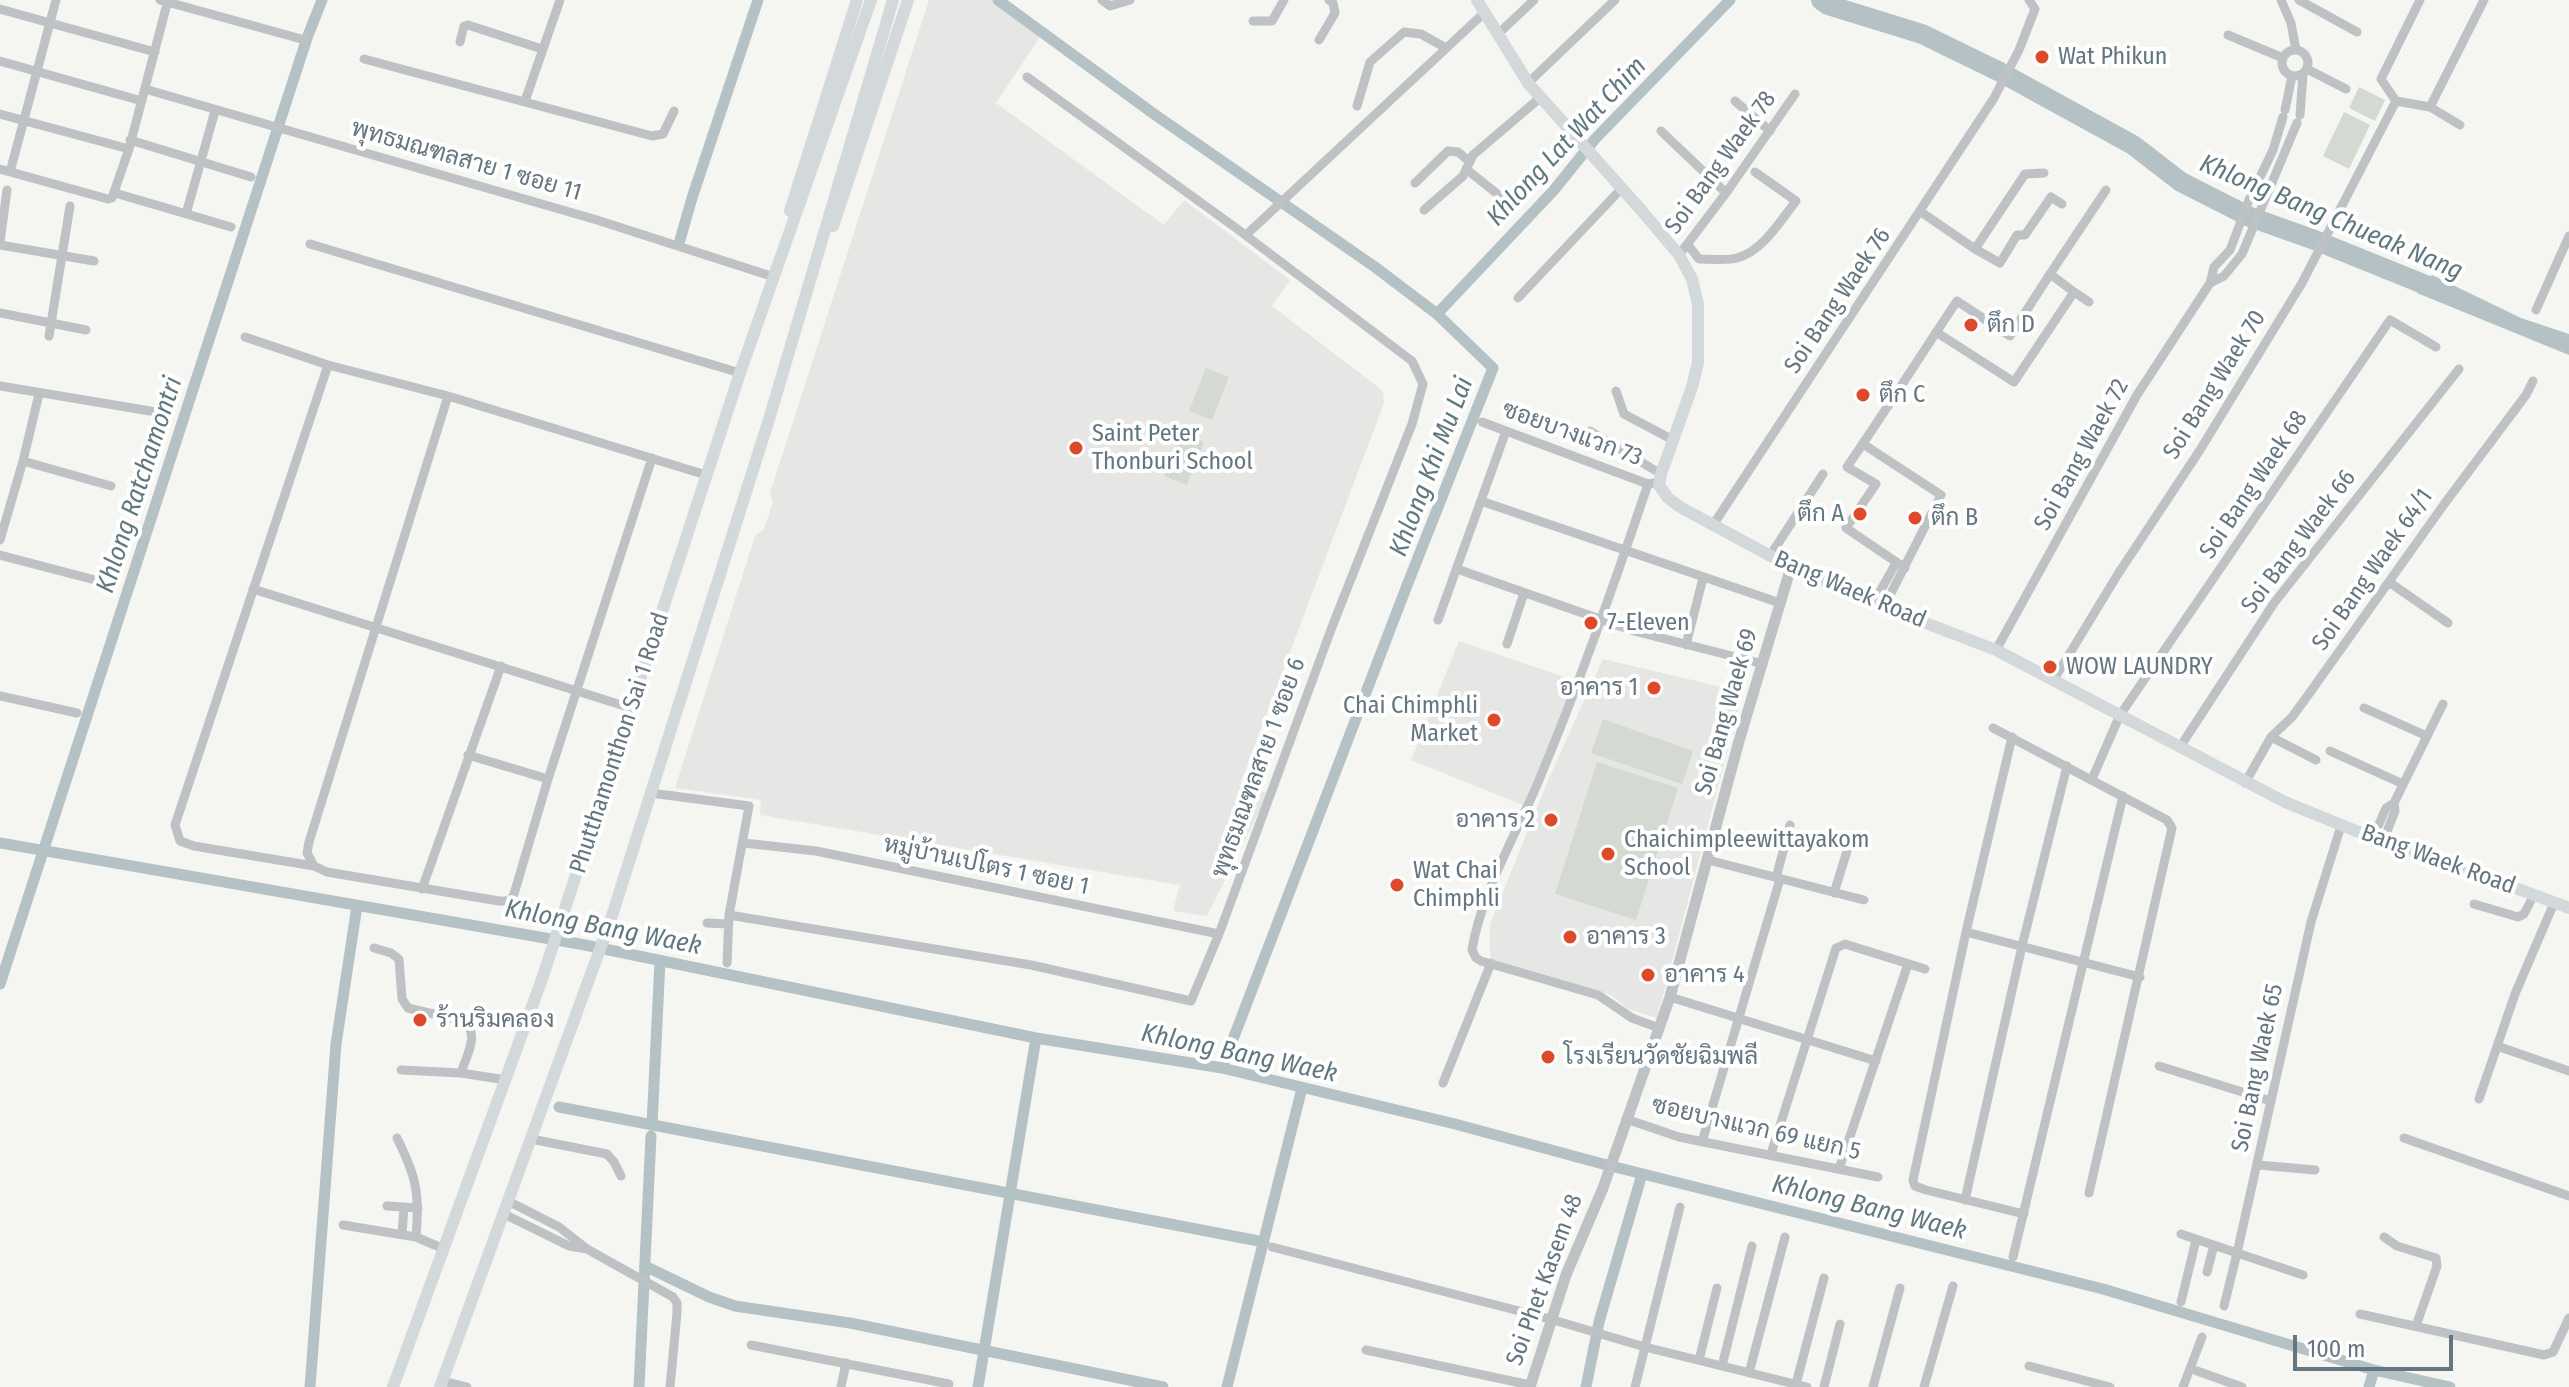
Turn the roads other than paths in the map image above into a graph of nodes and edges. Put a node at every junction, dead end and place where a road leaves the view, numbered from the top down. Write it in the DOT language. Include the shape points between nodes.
graph roads {
  1 [pos="56,0"];
  2 [pos="560,0"];
  3 [pos="857,0"];
  4 [pos="871,0"];
  5 [pos="893,0"];
  6 [pos="908,0"];
  7 [pos="1102,0"];
  8 [pos="1130,0"];
  9 [pos="1284,0"];
  10 [pos="1329,0"];
  11 [pos="1477,0"];
  12 [pos="1534,0"];
  13 [pos="1615,0"];
  14 [pos="2029,0"];
  15 [pos="2281,0"];
  16 [pos="2299,0"];
  17 [pos="2420,0"];
  18 [pos="2484,0"];
  19 [pos="165,1"];
  20 [pos="0,9"];
  21 [pos="1484,13"];
  22 [pos="1253,21"];
  23 [pos="51,23"];
  24 [pos="2357,32"];
  25 [pos="1498,34"];
  26 [pos="2228,35"];
  27 [pos="305,40"];
  28 [pos="1319,40"];
  29 [pos="460,42"];
  30 [pos="1446,48"];
  31 [pos="542,49"];
  32 [pos="2296,50"];
  33 [pos="155,52"];
  34 [pos="2283,58"];
  35 [pos="364,59"];
  36 [pos="0,61"];
  37 [pos="37,72"];
  38 [pos="2301,73"];
  39 [pos="1027,77"];
  40 [pos="1528,83"];
  41 [pos="145,89"];
  42 [pos="2346,89"];
  43 [pos="1795,94"];
  44 [pos="1541,97"];
  45 [pos="142,101"];
  46 [pos="525,101"];
  47 [pos="1735,101"];
  48 [pos="2396,101"];
  49 [pos="1357,106"];
  50 [pos="2430,107"];
  51 [pos="215,111"];
  52 [pos="674,111"];
  53 [pos="0,114"];
  54 [pos="24,121"];
  55 [pos="2460,125"];
  56 [pos="1661,131"];
  57 [pos="1770,131"];
  58 [pos="129,144"];
  59 [pos="200,161"];
  60 [pos="1468,165"];
  61 [pos="5,170"];
  62 [pos="1755,172"];
  63 [pos="2044,173"];
  64 [pos="251,177"];
  65 [pos="1415,183"];
  66 [pos="1622,188"];
  67 [pos="7,190"];
  68 [pos="2106,190"];
  69 [pos="115,193"];
  70 [pos="1726,193"];
  71 [pos="1505,200"];
  72 [pos="2062,204"];
  73 [pos="70,206"];
  74 [pos="1424,210"];
  75 [pos="1921,212"];
  76 [pos="186,214"];
  77 [pos="231,227"];
  78 [pos="1246,235"];
  79 [pos="2569,236"];
  80 [pos="0,244"];
  81 [pos="310,244"];
  82 [pos="1975,249"];
  83 [pos="1683,250"];
  84 [pos="2566,251"];
  85 [pos="61,256"];
  86 [pos="94,261"];
  87 [pos="2050,274"];
  88 [pos="774,277"];
  89 [pos="2210,283"];
  90 [pos="808,288"];
  91 [pos="1518,298"];
  92 [pos="2536,310"];
  93 [pos="0,313"];
  94 [pos="51,322"];
  95 [pos="86,330"];
  96 [pos="1936,332"];
  97 [pos="49,336"];
  98 [pos="245,337"];
  99 [pos="2436,347"];
  100 [pos="328,365"];
  101 [pos="2459,369"];
  102 [pos="740,373"];
  103 [pos="2533,381"];
  104 [pos="0,386"];
  105 [pos="1616,391"];
  106 [pos="39,394"];
  107 [pos="448,396"];
  108 [pos="162,413"];
  109 [pos="1482,422"];
  110 [pos="1506,431"];
  111 [pos="1590,431"];
  112 [pos="1673,440"];
  113 [pos="1863,444"];
  114 [pos="652,458"];
  115 [pos="23,461"];
  116 [pos="1823,474"];
  117 [pos="706,475"];
  118 [pos="1656,480"];
  119 [pos="111,486"];
  120 [pos="1481,501"];
  121 [pos="1713,525"];
  122 [pos="0,540"];
  123 [pos="1624,551"];
  124 [pos="0,555"];
  125 [pos="1770,556"];
  126 [pos="1900,566"];
  127 [pos="1791,567"];
  128 [pos="1457,569"];
  129 [pos="1703,578"];
  130 [pos="2389,582"];
  131 [pos="114,585"];
  132 [pos="253,589"];
  133 [pos="1524,593"];
  134 [pos="1780,603"];
  135 [pos="1879,605"];
  136 [pos="1599,619"];
  137 [pos="1438,620"];
  138 [pos="2448,623"];
  139 [pos="375,628"];
  140 [pos="1507,644"];
  141 [pos="1686,645"];
  142 [pos="1996,650"];
  143 [pos="1763,664"];
  144 [pos="501,666"];
  145 [pos="2053,681"];
  146 [pos="576,689"];
  147 [pos="0,696"];
  148 [pos="2443,704"];
  149 [pos="631,708"];
  150 [pos="2364,708"];
  151 [pos="77,713"];
  152 [pos="2120,715"];
  153 [pos="1993,728"];
  154 [pos="2427,736"];
  155 [pos="2012,737"];
  156 [pos="2271,737"];
  157 [pos="2180,747"];
  158 [pos="2330,751"];
  159 [pos="468,755"];
  160 [pos="2316,760"];
  161 [pos="2067,766"];
  162 [pos="548,779"];
  163 [pos="2092,779"];
  164 [pos="2245,783"];
  165 [pos="2403,784"];
  166 [pos="651,793"];
  167 [pos="2123,796"];
  168 [pos="1790,825"];
  169 [pos="2341,826"];
  170 [pos="1851,838"];
  171 [pos="2378,840"];
  172 [pos="744,843"];
  173 [pos="1708,860"];
  174 [pos="314,866"];
  175 [pos="1778,878"];
  176 [pos="422,889"];
  177 [pos="1834,893"];
  178 [pos="2534,895"];
  179 [pos="1864,900"];
  180 [pos="2554,903"];
  181 [pos="2474,904"];
  182 [pos="2569,908"];
  183 [pos="728,920"];
  184 [pos="707,923"];
  185 [pos="1966,932"];
  186 [pos="1219,934"];
  187 [pos="2022,946"];
  188 [pos="374,948"];
  189 [pos="2082,962"];
  190 [pos="727,963"];
  191 [pos="1491,963"];
  192 [pos="1908,964"];
  193 [pos="1925,969"];
  194 [pos="2140,977"];
  195 [pos="1670,997"];
  196 [pos="1740,1019"];
  197 [pos="1659,1028"];
  198 [pos="1807,1039"];
  199 [pos="2497,1046"];
  200 [pos="1876,1061"];
  201 [pos="2159,1066"];
  202 [pos="401,1070"];
  203 [pos="2569,1071"];
  204 [pos="461,1073"];
  205 [pos="506,1080"];
  206 [pos="1443,1083"];
  207 [pos="2479,1099"];
  208 [pos="2271,1101"];
  209 [pos="1626,1119"];
  210 [pos="397,1138"];
  211 [pos="2404,1138"];
  212 [pos="531,1139"];
  213 [pos="1702,1142"];
  214 [pos="1771,1154"];
  215 [pos="2258,1165"];
  216 [pos="1839,1169"];
  217 [pos="2315,1170"];
  218 [pos="621,1176"];
  219 [pos="1878,1177"];
  220 [pos="1603,1188"];
  221 [pos="2089,1193"];
  222 [pos="2569,1196"];
  223 [pos="1965,1200"];
  224 [pos="387,1206"];
  225 [pos="404,1207"];
  226 [pos="506,1207"];
  227 [pos="1680,1207"];
  228 [pos="418,1208"];
  229 [pos="2024,1214"];
  230 [pos="343,1225"];
  231 [pos="402,1234"];
  232 [pos="2181,1234"];
  233 [pos="416,1237"];
  234 [pos="1785,1237"];
  235 [pos="2384,1237"];
  236 [pos="2196,1240"];
  237 [pos="2214,1245"];
  238 [pos="1752,1246"];
  239 [pos="1272,1247"];
  240 [pos="444,1249"];
  241 [pos="2237,1253"];
  242 [pos="2013,1257"];
  243 [pos="2207,1272"];
  244 [pos="2303,1275"];
  245 [pos="1824,1278"];
  246 [pos="1953,1286"];
  247 [pos="1717,1288"];
  248 [pos="1900,1288"];
  249 [pos="2181,1302"];
  250 [pos="2224,1306"];
  251 [pos="2360,1314"];
  252 [pos="2569,1318"];
  253 [pos="1550,1319"];
  254 [pos="1840,1324"];
  255 [pos="2416,1326"];
  256 [pos="2202,1337"];
  257 [pos="751,1345"];
  258 [pos="1645,1347"];
  259 [pos="1366,1350"];
  260 [pos="1699,1360"];
  261 [pos="846,1363"];
  262 [pos="1722,1366"];
  263 [pos="2029,1366"];
  264 [pos="2197,1371"];
  265 [pos="1749,1373"];
  266 [pos="442,1384"];
  267 [pos="949,1384"];
  268 [pos="1796,1384"];
  269 [pos="1530,1386"];
  270 [pos="393,1387"];
  271 [pos="467,1387"];
  272 [pos="670,1387"];
  273 [pos="841,1387"];
  274 [pos="1635,1387"];
  275 [pos="1807,1387"];
  276 [pos="1824,1387"];
  277 [pos="1873,1387"];
  278 [pos="1924,1387"];
  279 [pos="2110,1387"];
  280 [pos="2183,1387"];
  281 [pos="2242,1387"];
  1 -- 23 [label="street"];
  2 -- 31 [label="street"];
  3 -- 88 [label="main road, Phutthamonthon Sai 1 Road" via="795,189"];
  4 -- 88 [label="main road, Phutthamonthon Sai 1 Road"];
  5 -- 90 [label="main road, Phutthamonthon Sai 1 Road"];
  6 -- 90 [label="main road, Phutthamonthon Sai 1 Road" via="842,203"];
  7 -- 8 [label="street" via="1110,6"];
  9 -- 22 [label="street" via="1272,21"];
  10 -- 28 [label="street" via="1335,13"];
  11 -- 21 [label="main road"];
  12 -- 25 [label="street"];
  13 -- 40 [label="street"];
  14 -- 75 [label="street, Soi Bang Waek 76" via="2035,9 2019,50"];
  15 -- 32 [label="street"];
  16 -- 24 [label="street"];
  17 -- 48 [label="street" via="2381,79"];
  18 -- 50 [label="street"];
  19 -- 27 [label="street"];
  19 -- 33 [label="street"];
  20 -- 23 [label="street"];
  21 -- 25 [label="main road"];
  21 -- 30 [label="street"];
  23 -- 33 [label="street"];
  23 -- 37 [label="street"];
  25 -- 40 [label="main road"];
  26 -- 34 [label="street"];
  29 -- 31 [label="street" via="468,25"];
  30 -- 49 [label="street" via="1421,34 1404,32 1370,62"];
  30 -- 78 [label="street"];
  31 -- 46 [label="street"];
  32 -- 34 [label="street"];
  32 -- 38 [label="street" via="2308,59"];
  33 -- 41 [label="street"];
  34 -- 38 [label="street" via="2283,69"];
  35 -- 46 [label="street"];
  36 -- 37 [label="street"];
  37 -- 45 [label="street"];
  37 -- 54 [label="street"];
  38 -- 42 [label="street"];
  38 -- 89 [label="street" via="2230,250 2214,267"];
  38 -- 89 [label="street" via="2298,119 2285,155 2242,254 2224,276"];
  39 -- 78 [label="street, พุทธมณฑลสาย 1 ซอย 6"];
  40 -- 44 [label="main road"];
  41 -- 45 [label="street"];
  41 -- 51 [label="street, พุทธมณฑลสาย 1 ซอย 11"];
  43 -- 57 [label="street, Soi Bang Waek 78"];
  44 -- 60 [label="street"];
  44 -- 66 [label="main road"];
  45 -- 58 [label="street"];
  46 -- 52 [label="street" via="652,136 663,134"];
  47 -- 57 [label="street"];
  48 -- 50 [label="street"];
  48 -- 145 [label="street, Soi Bang Waek 70" via="2302,283"];
  50 -- 55 [label="street"];
  51 -- 59 [label="street"];
  51 -- 88 [label="street, พุทธมณฑลสาย 1 ซอย 11" via="597,220"];
  53 -- 54 [label="street"];
  54 -- 58 [label="street"];
  54 -- 61 [label="street"];
  56 -- 70 [label="street"];
  57 -- 70 [label="street, Soi Bang Waek 78"];
  58 -- 59 [label="street"];
  58 -- 69 [label="street"];
  59 -- 64 [label="street"];
  59 -- 76 [label="street"];
  60 -- 65 [label="street" via="1458,152 1448,151"];
  60 -- 71 [label="street"];
  60 -- 74 [label="street" via="1463,176"];
  61 -- 69 [label="street" via="108,199"];
  62 -- 83 [label="street" via="1796,201 1763,242 1734,259 1699,259"];
  63 -- 82 [label="street" via="2025,174"];
  66 -- 83 [label="main road"];
  66 -- 91 [label="street"];
  67 -- 80 [label="street"];
  68 -- 87 [label="street"];
  69 -- 76 [label="street"];
  70 -- 83 [label="street, Soi Bang Waek 78"];
  72 -- 82 [label="street" via="2051,197 2000,263"];
  73 -- 85 [label="street"];
  75 -- 82 [label="street"];
  75 -- 121 [label="street, Soi Bang Waek 76"];
  76 -- 77 [label="street"];
  78 -- 186 [label="street, พุทธมณฑลสาย 1 ซอย 6" via="1412,361 1423,384"];
  79 -- 84 [label="street"];
  80 -- 85 [label="street"];
  81 -- 102 [label="street"];
  83 -- 112 [label="main road" via="1696,291 1699,347 1692,387"];
  84 -- 92 [label="street"];
  85 -- 86 [label="street"];
  85 -- 94 [label="street"];
  87 -- 96 [label="street" via="2010,336 1957,301"];
  87 -- 96 [label="street" via="2082,297 2014,382"];
  88 -- 102 [label="main road, Phutthamonthon Sai 1 Road"];
  89 -- 142 [label="street, Soi Bang Waek 72" via="2137,395"];
  90 -- 166 [label="main road, Phutthamonthon Sai 1 Road"];
  93 -- 94 [label="street"];
  94 -- 95 [label="street"];
  94 -- 97 [label="street"];
  96 -- 113 [label="street"];
  98 -- 100 [label="street"];
  99 -- 152 [label="street, Soi Bang Waek 68" via="2390,320"];
  100 -- 107 [label="street"];
  100 -- 132 [label="street"];
  101 -- 157 [label="street, Soi Bang Waek 66" via="2274,603"];
  102 -- 117 [label="main road, Phutthamonthon Sai 1 Road"];
  103 -- 130 [label="street, Soi Bang Waek 64/1"];
  104 -- 106 [label="street"];
  105 -- 112 [label="street" via="1624,414"];
  106 -- 108 [label="street"];
  106 -- 115 [label="street"];
  107 -- 114 [label="street"];
  107 -- 139 [label="street"];
  109 -- 110 [label="street, ซอยบางแวก 73"];
  110 -- 118 [label="street, ซอยบางแวก 73"];
  110 -- 120 [label="street"];
  111 -- 118 [label="street"];
  112 -- 118 [label="main road"];
  113 -- 126 [label="street" via="1941,495"];
  113 -- 126 [label="street" via="1847,467 1876,484 1846,528"];
  114 -- 117 [label="street"];
  114 -- 146 [label="street"];
  115 -- 119 [label="street"];
  115 -- 122 [label="street"];
  116 -- 125 [label="street"];
  117 -- 149 [label="main road, Phutthamonthon Sai 1 Road"];
  118 -- 121 [label="main road, Bang Waek Road" via="1668,498"];
  118 -- 123 [label="street"];
  120 -- 123 [label="street"];
  120 -- 128 [label="street"];
  121 -- 125 [label="main road, Bang Waek Road"];
  123 -- 129 [label="street"];
  123 -- 136 [label="street"];
  124 -- 131 [label="street"];
  125 -- 127 [label="main road, Bang Waek Road"];
  126 -- 135 [label="street"];
  127 -- 134 [label="street, Soi Bang Waek 69"];
  127 -- 135 [label="main road, Bang Waek Road"];
  128 -- 133 [label="street"];
  128 -- 137 [label="street"];
  129 -- 134 [label="street"];
  129 -- 141 [label="street"];
  130 -- 138 [label="street"];
  130 -- 156 [label="street, Soi Bang Waek 64/1" via="2299,708"];
  132 -- 139 [label="street"];
  132 -- 174 [label="street" via="175,832 180,841 194,846"];
  133 -- 136 [label="street"];
  133 -- 140 [label="street"];
  134 -- 143 [label="street, Soi Bang Waek 69"];
  135 -- 142 [label="main road, Bang Waek Road"];
  136 -- 141 [label="street"];
  136 -- 191 [label="street" via="1578,685 1506,849 1474,939 1473,955"];
  139 -- 144 [label="street"];
  139 -- 174 [label="street" via="309,842 307,853"];
  141 -- 143 [label="street"];
  142 -- 145 [label="main road, Bang Waek Road"];
  143 -- 173 [label="street, Soi Bang Waek 69"];
  144 -- 146 [label="street"];
  144 -- 159 [label="street"];
  145 -- 152 [label="main road, Bang Waek Road"];
  146 -- 149 [label="street"];
  146 -- 162 [label="street"];
  147 -- 151 [label="street"];
  148 -- 154 [label="street"];
  149 -- 205 [label="main road, Phutthamonthon Sai 1 Road"];
  150 -- 154 [label="street"];
  152 -- 157 [label="main road, Bang Waek Road"];
  152 -- 163 [label="street"];
  153 -- 155 [label="street"];
  154 -- 165 [label="street"];
  155 -- 161 [label="street"];
  155 -- 185 [label="street"];
  156 -- 160 [label="street"];
  156 -- 164 [label="street, Soi Bang Waek 64/1"];
  157 -- 164 [label="main road, Bang Waek Road"];
  158 -- 165 [label="street"];
  159 -- 162 [label="street"];
  159 -- 176 [label="street"];
  161 -- 163 [label="street"];
  161 -- 187 [label="street"];
  162 -- 176 [label="street" via="510,901"];
  163 -- 167 [label="street"];
  164 -- 169 [label="main road, Bang Waek Road"];
  165 -- 171 [label="street" via="2386,808"];
  166 -- 172 [label="street" via="749,806"];
  166 -- 212 [label="main road, Phutthamonthon Sai 1 Road"];
  167 -- 189 [label="street"];
  167 -- 194 [label="street" via="2172,828"];
  168 -- 175 [label="street"];
  169 -- 171 [label="main road, Bang Waek Road"];
  169 -- 208 [label="street, Soi Bang Waek 65" via="2311,922"];
  170 -- 177 [label="street"];
  171 -- 178 [label="main road, Bang Waek Road"];
  172 -- 183 [label="street"];
  172 -- 186 [label="street, หมู่บ้านเปโตร 1 ซอย 1" via="816,851"];
  173 -- 175 [label="street"];
  173 -- 195 [label="street, Soi Bang Waek 69"];
  174 -- 176 [label="street"];
  175 -- 177 [label="street"];
  175 -- 196 [label="street"];
  177 -- 179 [label="street"];
  178 -- 180 [label="main road, Bang Waek Road"];
  178 -- 181 [label="street" via="2518,917"];
  180 -- 182 [label="main road, Bang Waek Road"];
  180 -- 199 [label="street"];
  183 -- 184 [label="street"];
  183 -- 186 [label="street, พุทธมณฑลสาย 1 ซอย 6" via="1031,965 1191,1001"];
  183 -- 190 [label="street"];
  185 -- 187 [label="street"];
  185 -- 223 [label="street" via="1913,1175 1918,1188"];
  187 -- 189 [label="street"];
  187 -- 223 [label="street"];
  188 -- 204 [label="street" via="399,959 402,999 408,1008 471,1026"];
  189 -- 194 [label="street"];
  189 -- 229 [label="street"];
  191 -- 197 [label="street" via="1598,995"];
  191 -- 206 [label="street"];
  192 -- 193 [label="street"];
  192 -- 198 [label="street" via="1845,944 1836,948"];
  192 -- 200 [label="street"];
  194 -- 221 [label="street"];
  195 -- 196 [label="street"];
  195 -- 197 [label="street, Soi Bang Waek 69"];
  196 -- 198 [label="street"];
  196 -- 213 [label="street"];
  197 -- 209 [label="street, Soi Bang Waek 69"];
  198 -- 200 [label="street"];
  198 -- 214 [label="street"];
  199 -- 203 [label="street"];
  199 -- 207 [label="street"];
  200 -- 216 [label="street"];
  201 -- 208 [label="street"];
  202 -- 204 [label="street"];
  204 -- 205 [label="street"];
  205 -- 240 [label="main road, Phutthamonthon Sai 1 Road"];
  208 -- 215 [label="street, Soi Bang Waek 65"];
  209 -- 213 [label="street, ซอยบางแวก 69 แยก 5"];
  209 -- 220 [label="street, Soi Bang Waek 69"];
  210 -- 228 [label="street" via="414,1176"];
  211 -- 222 [label="street"];
  212 -- 218 [label="street" via="607,1154"];
  212 -- 226 [label="main road, Phutthamonthon Sai 1 Road"];
  213 -- 214 [label="street, ซอยบางแวก 69 แยก 5"];
  214 -- 216 [label="street, ซอยบางแวก 69 แยก 5"];
  215 -- 217 [label="street"];
  215 -- 241 [label="street, Soi Bang Waek 65"];
  216 -- 219 [label="street, ซอยบางแวก 69 แยก 5"];
  220 -- 253 [label="street, Soi Phet Kasem 48"];
  223 -- 229 [label="street"];
  224 -- 225 [label="street"];
  225 -- 228 [label="street"];
  225 -- 231 [label="street"];
  226 -- 266 [label="main road, Phutthamonthon Sai 1 Road"];
  226 -- 272 [label="street" via="559,1227 587,1249 673,1297 677,1303"];
  227 -- 258 [label="street"];
  228 -- 233 [label="street"];
  229 -- 242 [label="street"];
  230 -- 231 [label="street"];
  231 -- 233 [label="street"];
  232 -- 236 [label="street"];
  233 -- 240 [label="street"];
  234 -- 265 [label="street"];
  235 -- 255 [label="street" via="2436,1258"];
  236 -- 237 [label="street"];
  236 -- 249 [label="street"];
  237 -- 241 [label="street"];
  237 -- 243 [label="street"];
  238 -- 262 [label="street"];
  239 -- 253 [label="street"];
  240 -- 270 [label="main road, Phutthamonthon Sai 1 Road"];
  241 -- 244 [label="street"];
  241 -- 250 [label="street, Soi Bang Waek 65"];
  245 -- 268 [label="street"];
  246 -- 278 [label="street"];
  247 -- 260 [label="street"];
  248 -- 277 [label="street"];
  251 -- 255 [label="street"];
  252 -- 255 [label="street" via="2553,1352 2544,1355"];
  253 -- 258 [label="street"];
  253 -- 269 [label="street, Soi Phet Kasem 48"];
  254 -- 276 [label="street"];
  256 -- 280 [label="street"];
  257 -- 261 [label="street"];
  258 -- 260 [label="street"];
  258 -- 274 [label="street"];
  259 -- 269 [label="street"];
  260 -- 262 [label="street"];
  261 -- 267 [label="street"];
  261 -- 273 [label="street"];
  262 -- 265 [label="street"];
  263 -- 279 [label="street"];
  264 -- 281 [label="street"];
  265 -- 268 [label="street"];
  266 -- 271 [label="street"];
  268 -- 275 [label="street"];
}
